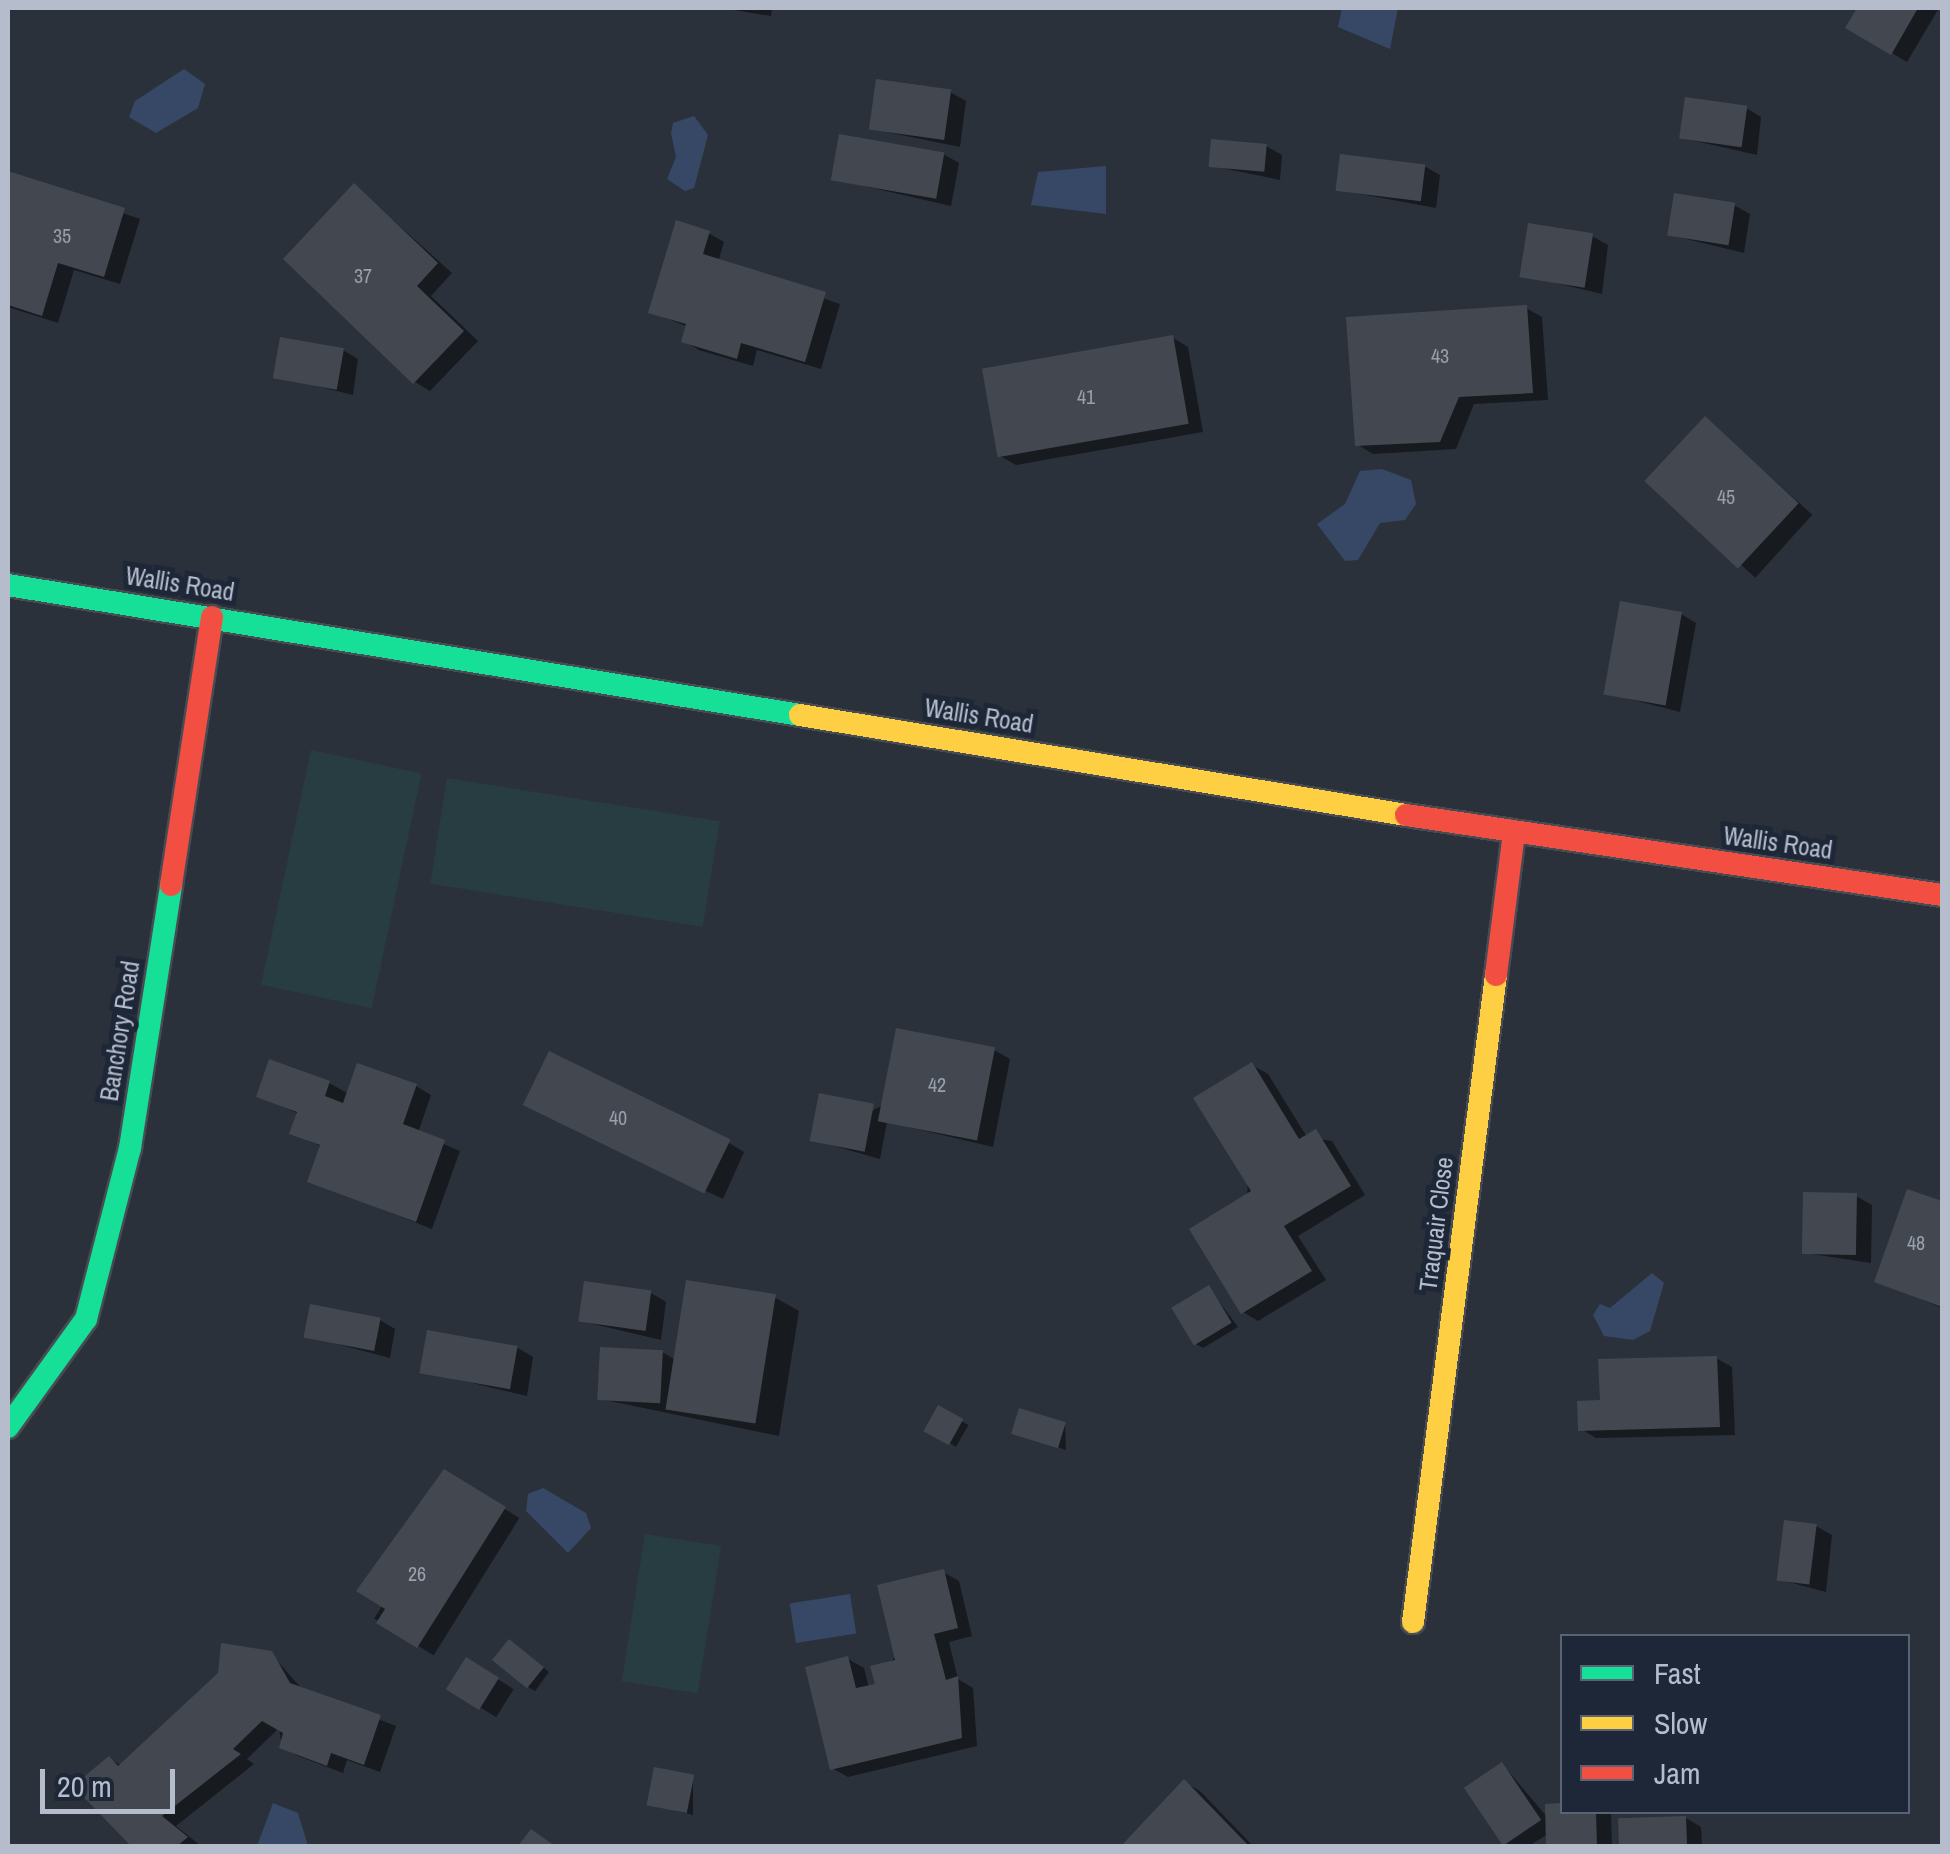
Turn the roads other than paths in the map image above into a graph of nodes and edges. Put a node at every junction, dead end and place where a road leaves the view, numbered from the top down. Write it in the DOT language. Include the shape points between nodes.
graph roads {
  1 [pos="8,586"];
  2 [pos="212,617"];
  3 [pos="1514,834"];
  4 [pos="1942,895"];
  5 [pos="8,1428"];
  6 [pos="1413,1622"];
  1 -- 2 [label="street, Wallis Road"];
  2 -- 3 [label="street, Wallis Road"];
  2 -- 5 [label="street, Banchory Road" via="120,1186 86,1319"];
  3 -- 4 [label="street, Wallis Road"];
  3 -- 6 [label="street, Traquair Close"];
}
